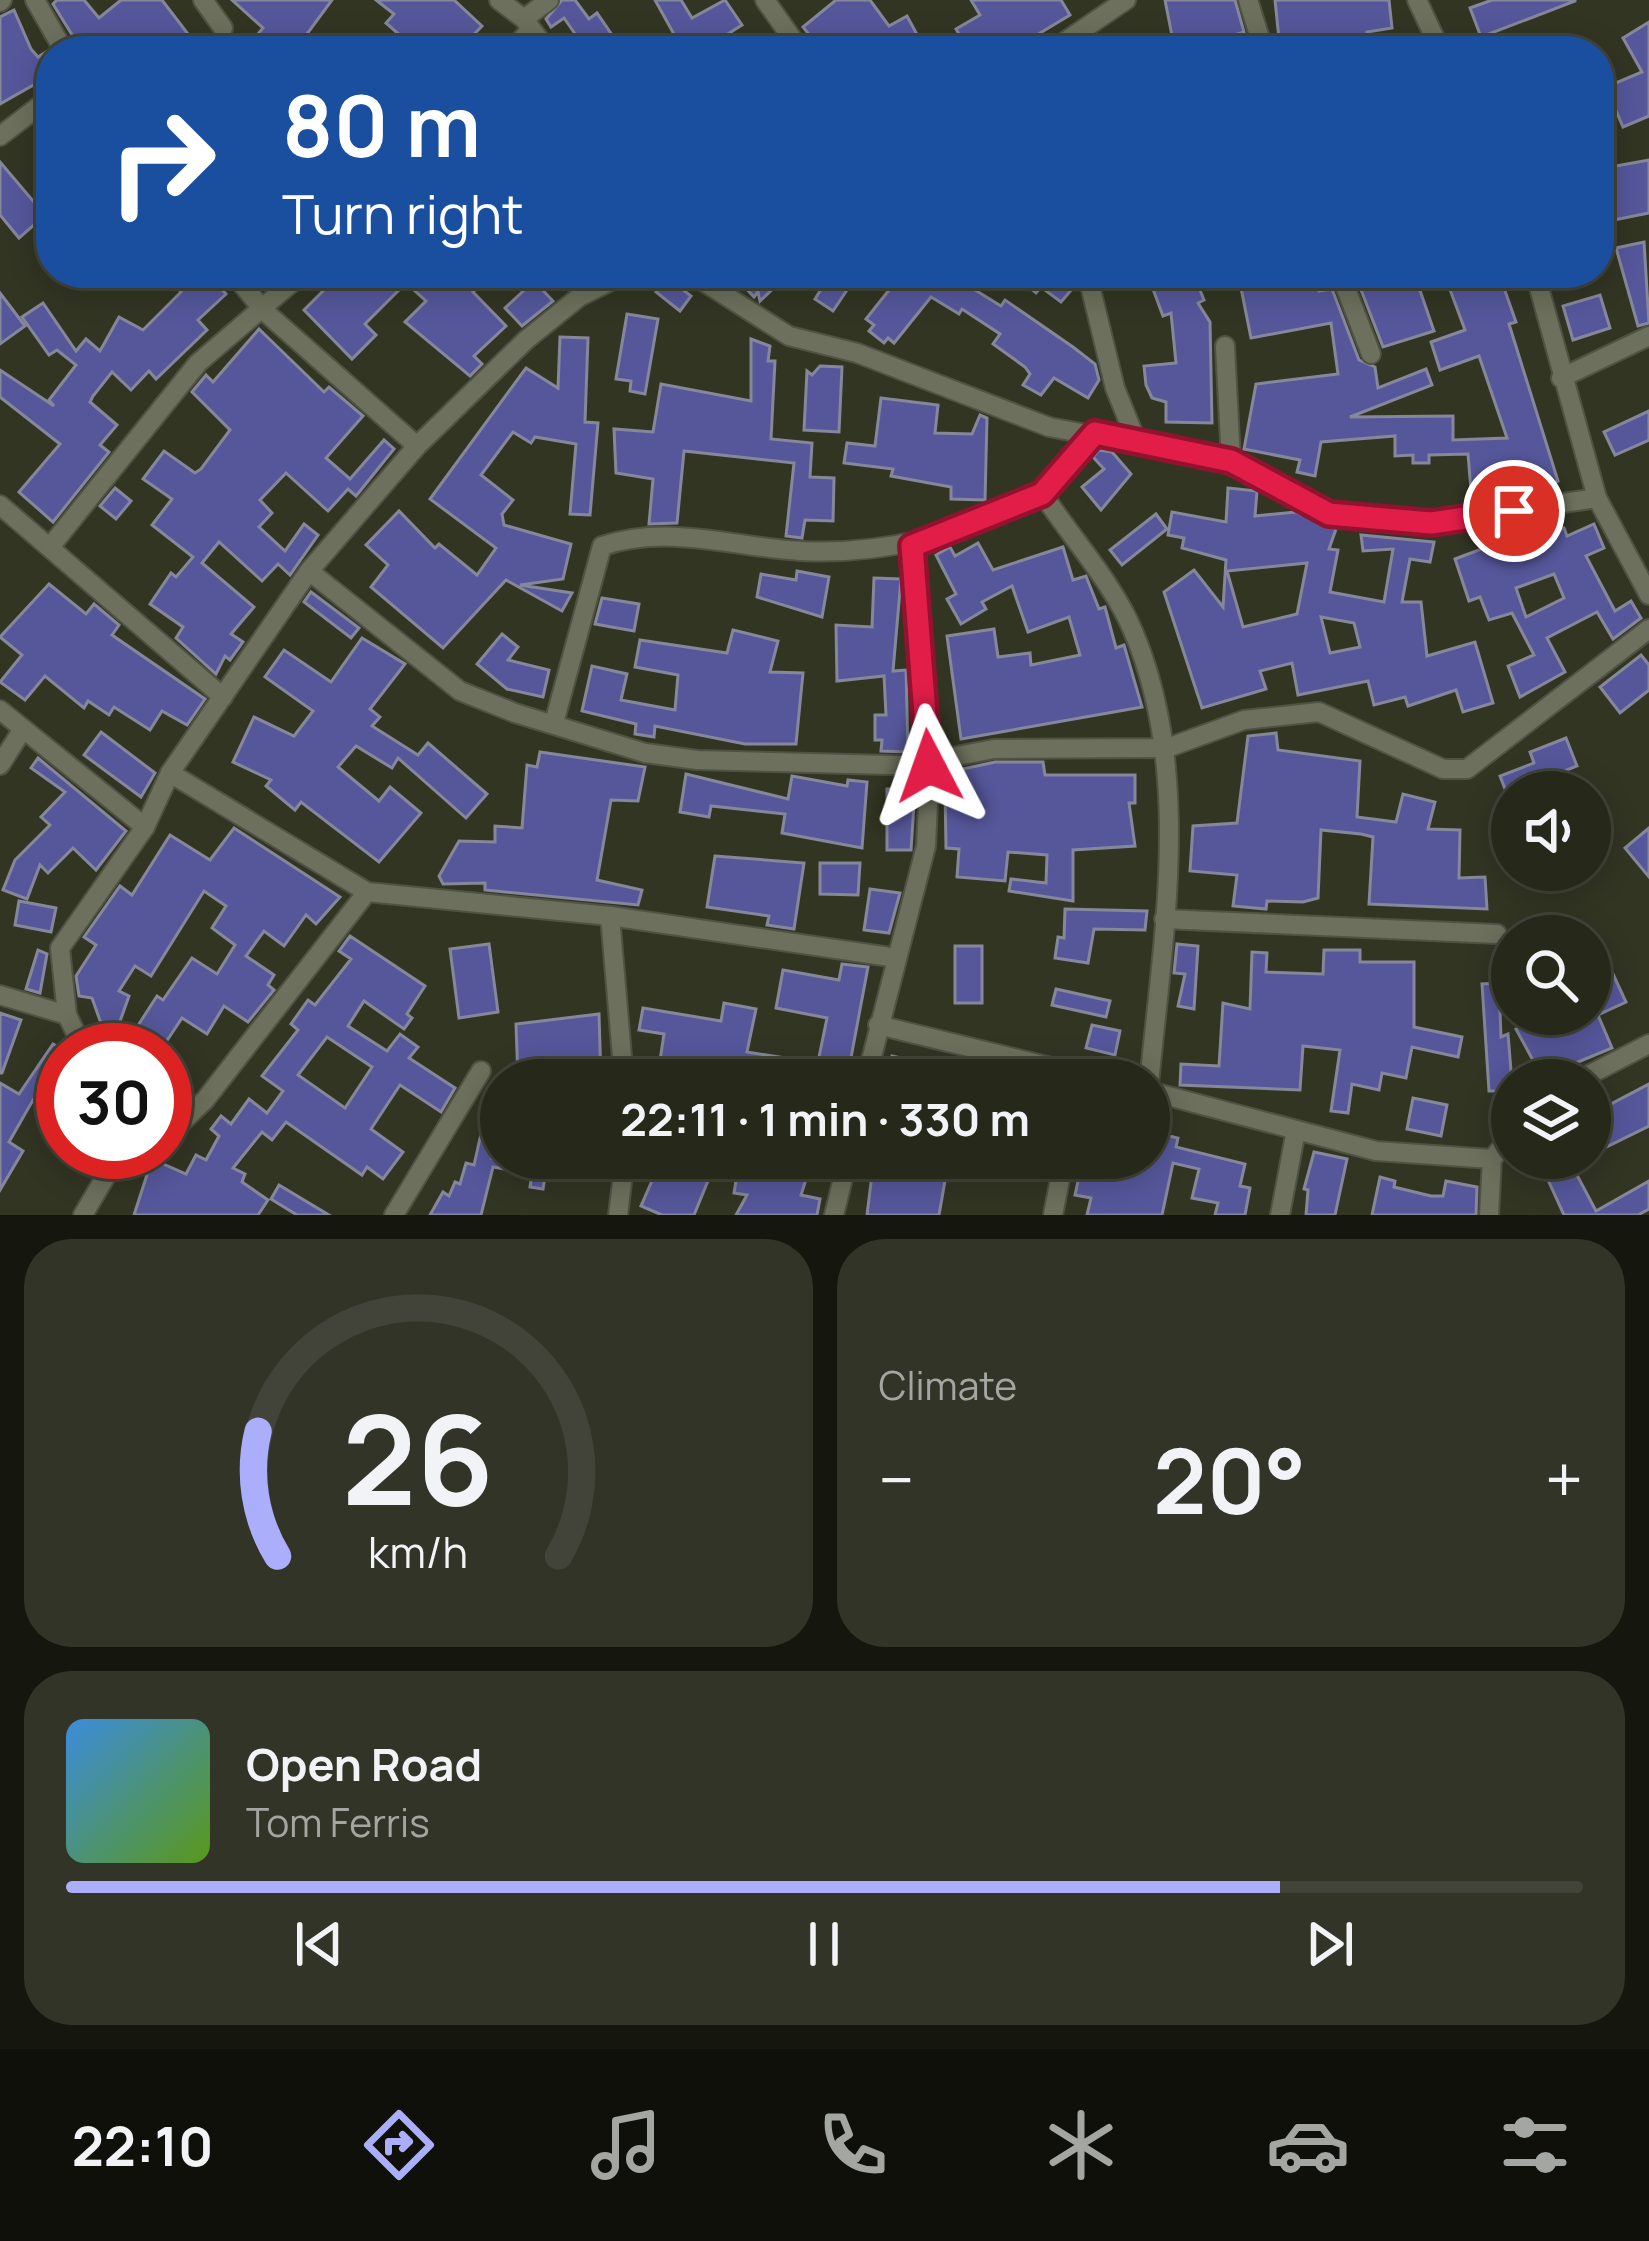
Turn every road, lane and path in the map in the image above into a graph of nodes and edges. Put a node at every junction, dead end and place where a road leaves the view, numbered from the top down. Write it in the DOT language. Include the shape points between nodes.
graph roads {
  1 [pos="35,0"];
  2 [pos="203,0"];
  3 [pos="499,0"];
  4 [pos="549,0"];
  5 [pos="765,0"];
  6 [pos="1126,0"];
  7 [pos="1248,0"];
  8 [pos="1417,0"];
  9 [pos="528,24"];
  10 [pos="223,28"];
  11 [pos="55,36"];
  12 [pos="520,36"];
  13 [pos="537,36"];
  14 [pos="790,36"];
  15 [pos="1075,36"];
  16 [pos="1259,36"];
  17 [pos="1434,36"];
  18 [pos="36,109"];
  19 [pos="0,136"];
  20 [pos="245,288"];
  21 [pos="287,288"];
  22 [pos="596,288"];
  23 [pos="714,288"];
  24 [pos="1091,288"];
  25 [pos="1346,288"];
  26 [pos="1539,288"];
  27 [pos="263,310"];
  28 [pos="1649,336"];
  29 [pos="1225,346"];
  30 [pos="1371,354"];
  31 [pos="1561,378"];
  32 [pos="1095,433"];
  33 [pos="1136,440"];
  34 [pos="417,446"];
  35 [pos="1231,461"];
  36 [pos="1042,494"];
  37 [pos="1597,498"];
  38 [pos="0,505"];
  39 [pos="912,546"];
  40 [pos="50,547"];
  41 [pos="309,571"];
  42 [pos="1649,595"];
  43 [pos="1649,629"];
  44 [pos="223,697"];
  45 [pos="0,710"];
  46 [pos="554,723"];
  47 [pos="23,729"];
  48 [pos="1167,748"];
  49 [pos="930,764"];
  50 [pos="0,765"];
  51 [pos="170,773"];
  52 [pos="145,827"];
  53 [pos="367,892"];
  54 [pos="610,916"];
  55 [pos="1164,919"];
  56 [pos="1491,934"];
  57 [pos="897,958"];
  58 [pos="0,995"];
  59 [pos="67,1016"];
  60 [pos="71,1023"];
  61 [pos="878,1025"];
  62 [pos="1649,1044"];
  63 [pos="622,1059"];
  64 [pos="871,1059"];
  65 [pos="1009,1059"];
  66 [pos="1152,1059"];
  67 [pos="1611,1064"];
  68 [pos="480,1074"];
  69 [pos="1170,1093"];
  70 [pos="192,1112"];
  71 [pos="1295,1130"];
  72 [pos="1491,1159"];
  73 [pos="1491,1178"];
  74 [pos="104,1179"];
  75 [pos="622,1179"];
  76 [pos="843,1179"];
  77 [pos="1060,1179"];
  78 [pos="83,1215"];
  79 [pos="394,1215"];
  80 [pos="618,1215"];
  81 [pos="834,1215"];
  82 [pos="1053,1215"];
  83 [pos="1280,1215"];
  84 [pos="1489,1215"];
  1 -- 11 [label="street"];
  2 -- 10 [label="street"];
  3 -- 9 [label="street"];
  4 -- 9 [label="street"];
  5 -- 14 [label="street"];
  6 -- 15 [label="street"];
  7 -- 16 [label="street"];
  8 -- 17 [label="street"];
  9 -- 12 [label="street"];
  9 -- 13 [label="street"];
  18 -- 19 [label="street"];
  20 -- 27 [label="street"];
  21 -- 27 [label="street"];
  22 -- 34 [label="street" via="526,340"];
  23 -- 32 [label="street" via="789,336 857,353 1049,427"];
  24 -- 33 [label="street" via="1114,388"];
  25 -- 30 [label="street"];
  26 -- 31 [label="street"];
  27 -- 34 [label="street"];
  27 -- 40 [label="street" via="198,363"];
  28 -- 31 [label="street"];
  29 -- 35 [label="street"];
  31 -- 37 [label="street"];
  32 -- 33 [label="street"];
  32 -- 36 [label="street"];
  33 -- 35 [label="street"];
  34 -- 41 [label="street"];
  35 -- 37 [label="street" via="1329,514 1378,521 1431,523"];
  36 -- 39 [label="street"];
  36 -- 48 [label="street" via="1132,627"];
  37 -- 42 [label="street"];
  38 -- 40 [label="street"];
  39 -- 46 [label="street" via="800,551 640,533 602,546"];
  39 -- 49 [label="street"];
  40 -- 44 [label="street"];
  41 -- 44 [label="street"];
  41 -- 46 [label="street" via="460,691"];
  43 -- 48 [label="street" via="1467,769 1443,769 1319,712 1244,720"];
  44 -- 51 [label="street"];
  45 -- 47 [label="street"];
  46 -- 49 [label="street" via="645,753 697,760"];
  47 -- 50 [label="street"];
  47 -- 52 [label="street"];
  48 -- 49 [label="street" via="994,749"];
  48 -- 55 [label="street"];
  49 -- 57 [label="street" via="926,846"];
  51 -- 52 [label="street"];
  51 -- 53 [label="street"];
  52 -- 59 [label="street" via="60,948"];
  53 -- 54 [label="street"];
  53 -- 70 [label="street"];
  54 -- 57 [label="street"];
  54 -- 63 [label="street"];
  55 -- 56 [label="street"];
  55 -- 66 [label="street"];
  57 -- 61 [label="street"];
  58 -- 59 [label="street"];
  59 -- 60 [label="street"];
  61 -- 64 [label="street"];
  61 -- 65 [label="street"];
  62 -- 67 [label="street"];
  68 -- 79 [label="street"];
  69 -- 71 [label="street"];
  71 -- 72 [label="street" via="1376,1151"];
  71 -- 83 [label="street"];
  73 -- 84 [label="street"];
  74 -- 78 [label="street"];
  75 -- 80 [label="street"];
  76 -- 81 [label="street"];
  77 -- 82 [label="street"];
}
